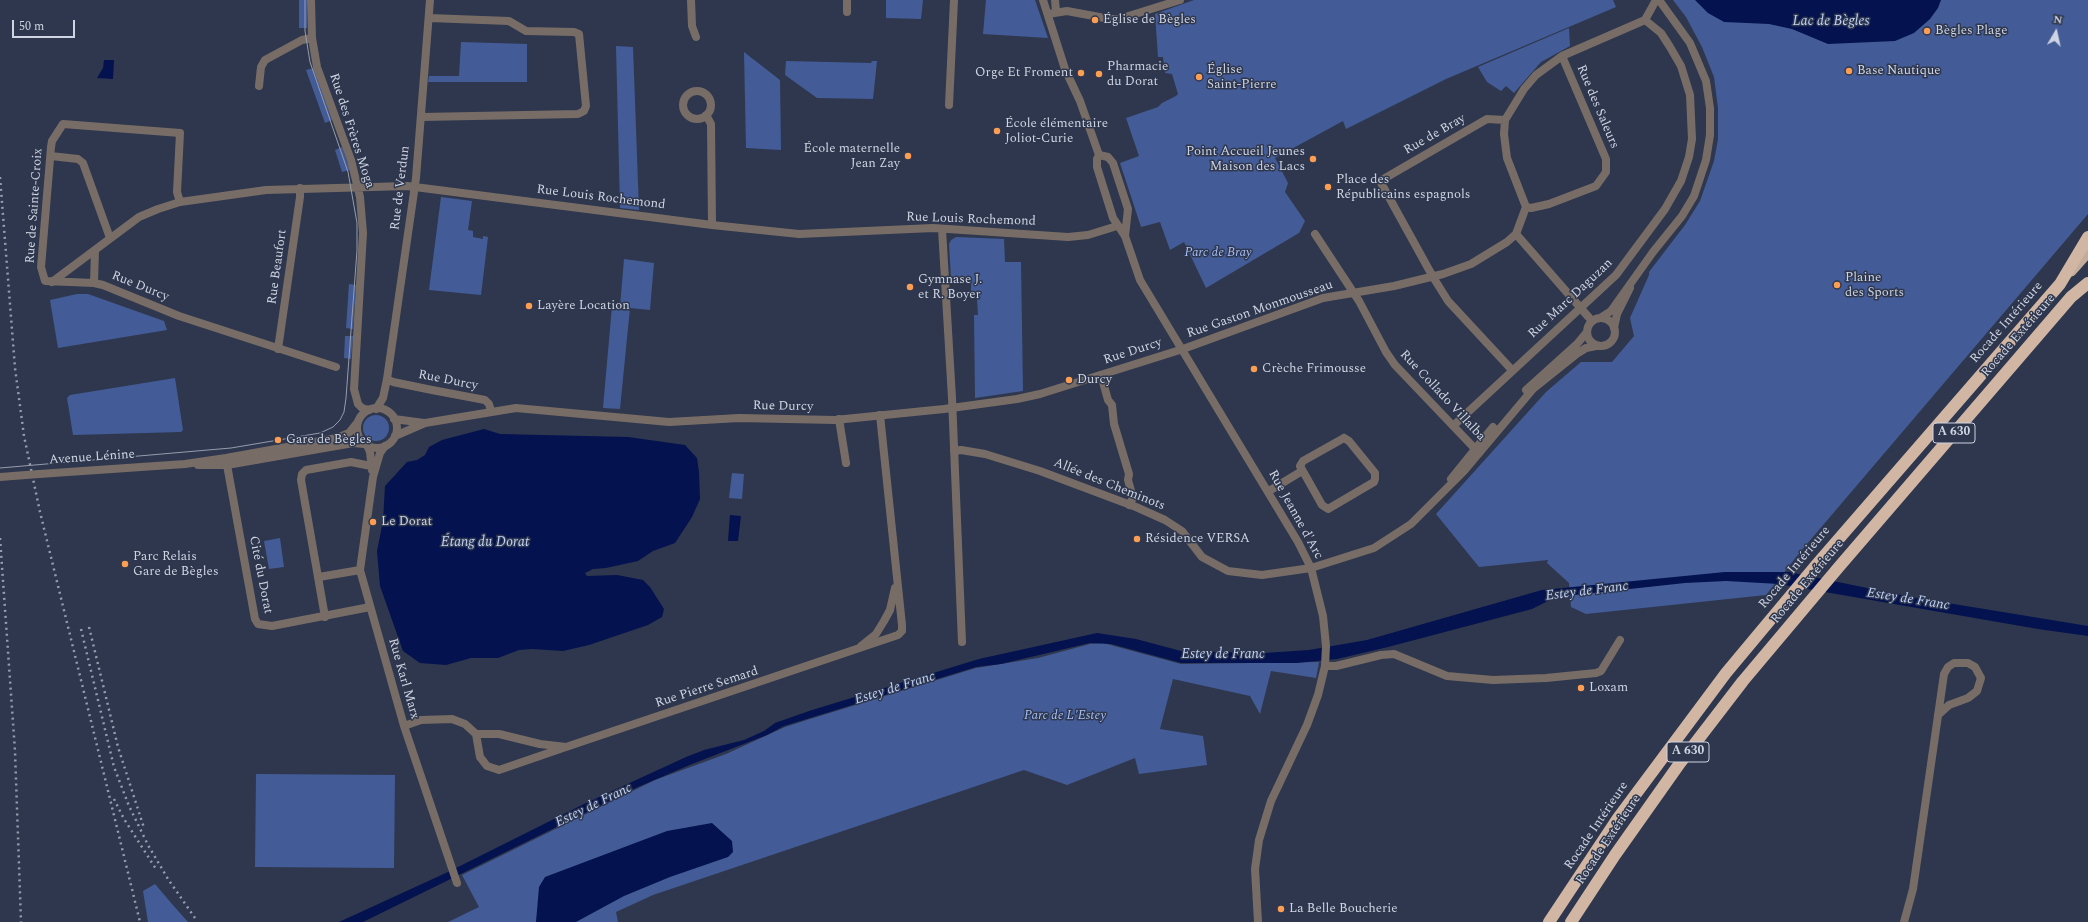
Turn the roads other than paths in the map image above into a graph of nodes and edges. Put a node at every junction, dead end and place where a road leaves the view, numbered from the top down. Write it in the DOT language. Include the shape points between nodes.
graph roads {
  1 [pos="311,0"];
  2 [pos="430,0"];
  3 [pos="691,0"];
  4 [pos="847,0"];
  5 [pos="954,0"];
  6 [pos="1042,0"];
  7 [pos="1055,0"];
  8 [pos="1180,0"];
  9 [pos="1657,0"];
  10 [pos="847,12"];
  11 [pos="1052,13"];
  12 [pos="429,18"];
  13 [pos="1645,20"];
  14 [pos="696,36"];
  15 [pos="312,38"];
  16 [pos="1562,56"];
  17 [pos="259,86"];
  18 [pos="949,105"];
  19 [pos="706,115"];
  20 [pos="421,117"];
  21 [pos="1505,120"];
  22 [pos="1099,155"];
  23 [pos="51,156"];
  24 [pos="414,186"];
  25 [pos="358,187"];
  26 [pos="300,188"];
  27 [pos="180,202"];
  28 [pos="1526,207"];
  29 [pos="712,225"];
  30 [pos="1118,226"];
  31 [pos="942,229"];
  32 [pos="1315,234"];
  33 [pos="1516,234"];
  34 [pos="1125,236"];
  35 [pos="2088,237"];
  36 [pos="110,238"];
  37 [pos="95,250"];
  38 [pos="2088,252"];
  39 [pos="1433,277"];
  40 [pos="2088,278"];
  41 [pos="1634,281"];
  42 [pos="52,282"];
  43 [pos="94,283"];
  44 [pos="2088,283"];
  45 [pos="2060,284"];
  46 [pos="1352,292"];
  47 [pos="2071,297"];
  48 [pos="1580,307"];
  49 [pos="1600,318"];
  50 [pos="1592,321"];
  51 [pos="1614,328"];
  52 [pos="1587,332"];
  53 [pos="1596,346"];
  54 [pos="278,349"];
  55 [pos="1182,349"];
  56 [pos="336,367"];
  57 [pos="1512,370"];
  58 [pos="1101,375"];
  59 [pos="387,378"];
  60 [pos="952,408"];
  61 [pos="373,409"];
  62 [pos="491,412"];
  63 [pos="880,415"];
  64 [pos="394,419"];
  65 [pos="839,419"];
  66 [pos="358,423"];
  67 [pos="425,423"];
  68 [pos="1452,426"];
  69 [pos="395,436"];
  70 [pos="365,445"];
  71 [pos="385,446"];
  72 [pos="954,451"];
  73 [pos="1476,451"];
  74 [pos="846,462"];
  75 [pos="185,464"];
  76 [pos="227,465"];
  77 [pos="371,466"];
  78 [pos="1302,471"];
  79 [pos="0,477"];
  80 [pos="373,477"];
  81 [pos="1270,491"];
  82 [pos="1130,504"];
  83 [pos="1311,568"];
  84 [pos="360,570"];
  85 [pos="319,577"];
  86 [pos="897,579"];
  87 [pos="370,607"];
  88 [pos="325,617"];
  89 [pos="1620,640"];
  90 [pos="962,642"];
  91 [pos="856,650"];
  92 [pos="1325,663"];
  93 [pos="1938,715"];
  94 [pos="404,726"];
  95 [pos="476,734"];
  96 [pos="566,747"];
  97 [pos="456,880"];
  98 [pos="1561,903"];
  99 [pos="1574,918"];
  100 [pos="1258,922"];
  101 [pos="1544,922"];
  102 [pos="1549,922"];
  103 [pos="1904,922"];
  1 -- 15 [label="street, Rue des Frères Moga"];
  2 -- 12 [label="street, Rue de Verdun"];
  3 -- 14 [label="street" via="692,26"];
  4 -- 10 [label="street"];
  5 -- 18 [label="street"];
  6 -- 11 [label="street"];
  7 -- 11 [label="street"];
  8 -- 11 [label="street" via="1119,19 1067,11"];
  9 -- 13 [label="street"];
  9 -- 41 [label="street" via="1682,29 1701,68 1710,108 1709,141 1705,166 1694,196"];
  11 -- 22 [label="street, Rue Jeanne d'Arc" via="1065,69 1080,101"];
  12 -- 20 [label="street, Rue de Verdun"];
  12 -- 20 [label="street" via="509,21 526,31 579,34 586,106 584,111 578,114"];
  13 -- 16 [label="street"];
  13 -- 48 [label="street, Rue Marc Daguzan" via="1661,33 1688,84 1693,124 1689,157 1672,199 1628,261"];
  15 -- 17 [label="street" via="302,40 265,60 261,67"];
  15 -- 25 [label="street, Rue des Frères Moga" via="317,67"];
  16 -- 21 [label="street" via="1536,75"];
  16 -- 28 [label="street, Rue des Saleurs" via="1606,159 1606,172 1596,186 1549,204"];
  19 -- 29 [label="street" via="710,124"];
  20 -- 24 [label="street, Rue de Verdun"];
  21 -- 28 [label="street" via="1507,158"];
  21 -- 39 [label="street, Rue de Bray" via="1487,119 1380,181"];
  22 -- 30 [label="street, Rue Jeanne d'Arc" via="1097,166"];
  22 -- 34 [label="street, Rue Jeanne d'Arc" via="1108,157 1113,163 1128,209"];
  23 -- 27 [label="street, Rue de Sainte-Croix" via="52,141 60,126 67,123 180,133 177,192"];
  23 -- 36 [label="street" via="78,159 83,163"];
  23 -- 42 [label="street, Rue de Sainte-Croix" via="41,267 45,281"];
  24 -- 25 [label="street, Rue Louis Rochemond"];
  24 -- 29 [label="street, Rue Louis Rochemond"];
  24 -- 59 [label="street, Rue de Verdun"];
  25 -- 26 [label="street, Rue Louis Rochemond"];
  25 -- 61 [label="street, Rue des Frères Moga" via="363,233 354,389 356,400 362,408"];
  26 -- 27 [label="street, Rue Louis Rochemond"];
  26 -- 54 [label="street, Rue Beaufort"];
  27 -- 36 [label="street, Rue Louis Rochemond" via="139,217"];
  28 -- 33 [label="street"];
  29 -- 31 [label="street, Rue Louis Rochemond" via="799,234"];
  30 -- 31 [label="street, Rue Louis Rochemond" via="1088,235 1068,237"];
  30 -- 34 [label="street, Rue Jeanne d'Arc"];
  31 -- 60 [label="street"];
  32 -- 46 [label="street"];
  33 -- 39 [label="street, Rue Gaston Monmousseau" via="1471,264"];
  33 -- 48 [label="street"];
  34 -- 55 [label="street, Rue Jeanne d'Arc" via="1140,280"];
  35 -- 45 [label="highway"];
  36 -- 37 [label="street, Rue Louis Rochemond"];
  37 -- 42 [label="street, Rue Louis Rochemond"];
  37 -- 43 [label="street"];
  38 -- 45 [label="highway, Rocade Intérieure"];
  39 -- 46 [label="street, Rue Gaston Monmousseau"];
  39 -- 57 [label="street" via="1448,301"];
  40 -- 47 [label="highway, Rocade Extérieure"];
  41 -- 49 [label="street" via="1611,311"];
  41 -- 51 [label="street" via="1617,314"];
  42 -- 43 [label="street, Rue Durcy"];
  43 -- 54 [label="street, Rue Durcy" via="179,316"];
  44 -- 47 [label="highway"];
  45 -- 98 [label="highway, Rocade Intérieure / A 630" via="1726,673 1662,756"];
  46 -- 55 [label="street, Rue Gaston Monmousseau" via="1323,298"];
  46 -- 68 [label="street, Rue Collado Villalba" via="1395,365"];
  47 -- 99 [label="highway, Rocade Extérieure / A 630" via="1743,681 1680,764"];
  48 -- 50 [label="street"];
  48 -- 57 [label="street, Rue Marc Daguzan"];
  49 -- 50 [label="street"];
  49 -- 51 [label="street" via="1609,321"];
  50 -- 52 [label="street"];
  51 -- 53 [label="street" via="1614,337 1609,344"];
  52 -- 53 [label="street" via="1589,340"];
  52 -- 73 [label="street" via="1578,344 1536,378"];
  53 -- 73 [label="street" via="1578,353 1543,380"];
  54 -- 56 [label="street, Rue Durcy"];
  55 -- 58 [label="street, Rue Durcy"];
  55 -- 81 [label="street, Rue Jeanne d'Arc"];
  57 -- 68 [label="street, Rue Marc Daguzan"];
  58 -- 60 [label="street, Rue Durcy" via="1017,399"];
  58 -- 82 [label="street" via="1112,406 1117,437 1129,474 1132,498"];
  59 -- 61 [label="street, Rue de Verdun" via="383,398"];
  59 -- 62 [label="street, Rue Durcy" via="426,389 485,400"];
  60 -- 63 [label="street, Rue Durcy"];
  60 -- 72 [label="street"];
  61 -- 64 [label="street" via="388,412"];
  61 -- 66 [label="street" via="362,416"];
  62 -- 65 [label="street, Rue Durcy" via="526,408 669,422 739,418 810,421"];
  62 -- 67 [label="street"];
  63 -- 65 [label="street, Rue Durcy"];
  63 -- 86 [label="street, Rue Pierre Semard"];
  64 -- 67 [label="street"];
  64 -- 69 [label="street"];
  65 -- 74 [label="street"];
  66 -- 70 [label="street" via="358,435"];
  66 -- 75 [label="street, Avenue Lénine" via="350,433 322,442"];
  67 -- 69 [label="street"];
  68 -- 73 [label="street, Rue Collado Villalba"];
  69 -- 71 [label="street"];
  70 -- 71 [label="street" via="376,448"];
  70 -- 76 [label="street, Avenue Lénine" via="353,443"];
  70 -- 77 [label="street, Rue Karl Marx" via="370,452"];
  71 -- 80 [label="street, Rue Karl Marx" via="380,452"];
  72 -- 82 [label="street, Allée des Cheminots" via="985,454"];
  72 -- 90 [label="street"];
  73 -- 83 [label="street, Allée des Cheminots" via="1422,514 1381,544"];
  75 -- 76 [label="street, Avenue Lénine"];
  75 -- 79 [label="street, Avenue Lénine, bridge"];
  76 -- 88 [label="street, Cité du Dorat" via="258,624 272,626"];
  77 -- 80 [label="street, Rue Karl Marx"];
  77 -- 85 [label="street" via="351,462 306,470 302,474"];
  78 -- 78 [label="street" via="1322,505 1328,509 1374,482 1376,476 1350,441 1344,438 1303,461 1300,466"];
  78 -- 81 [label="street"];
  80 -- 84 [label="street, Rue Karl Marx"];
  81 -- 83 [label="street, Rue Jeanne d'Arc"];
  82 -- 83 [label="street, Allée des Cheminots" via="1182,531 1202,556 1228,571 1262,575"];
  83 -- 92 [label="street, Rue Jeanne d'Arc" via="1323,616"];
  84 -- 85 [label="street"];
  84 -- 87 [label="street, Rue Karl Marx"];
  85 -- 88 [label="street"];
  86 -- 91 [label="street, Rue Pierre Semard" via="890,610 884,621 876,634"];
  86 -- 91 [label="street, Rue Pierre Semard" via="902,631 898,635"];
  87 -- 88 [label="street, Cité du Dorat"];
  87 -- 94 [label="street, Rue Karl Marx"];
  89 -- 92 [label="street" via="1600,671 1546,678 1493,680 1448,676 1394,654 1336,666"];
  91 -- 96 [label="street, Rue Pierre Semard"];
  92 -- 100 [label="street, Rue Jeanne d'Arc" via="1314,708 1271,801 1262,827 1255,869"];
  93 -- 93 [label="street" via="1949,705 1968,698 1977,691 1981,678 1975,666 1962,662 1948,667 1943,681"];
  93 -- 103 [label="street" via="1913,889"];
  94 -- 95 [label="street" via="421,720 452,719 465,724"];
  94 -- 97 [label="street, Rue Karl Marx"];
  95 -- 96 [label="street, Rue Pierre Semard" via="499,734 540,744"];
  95 -- 96 [label="street, Rue Pierre Semard" via="480,757 487,766 499,770"];
  98 -- 101 [label="highway"];
  98 -- 102 [label="highway, Rocade Intérieure / A 630"];
}
